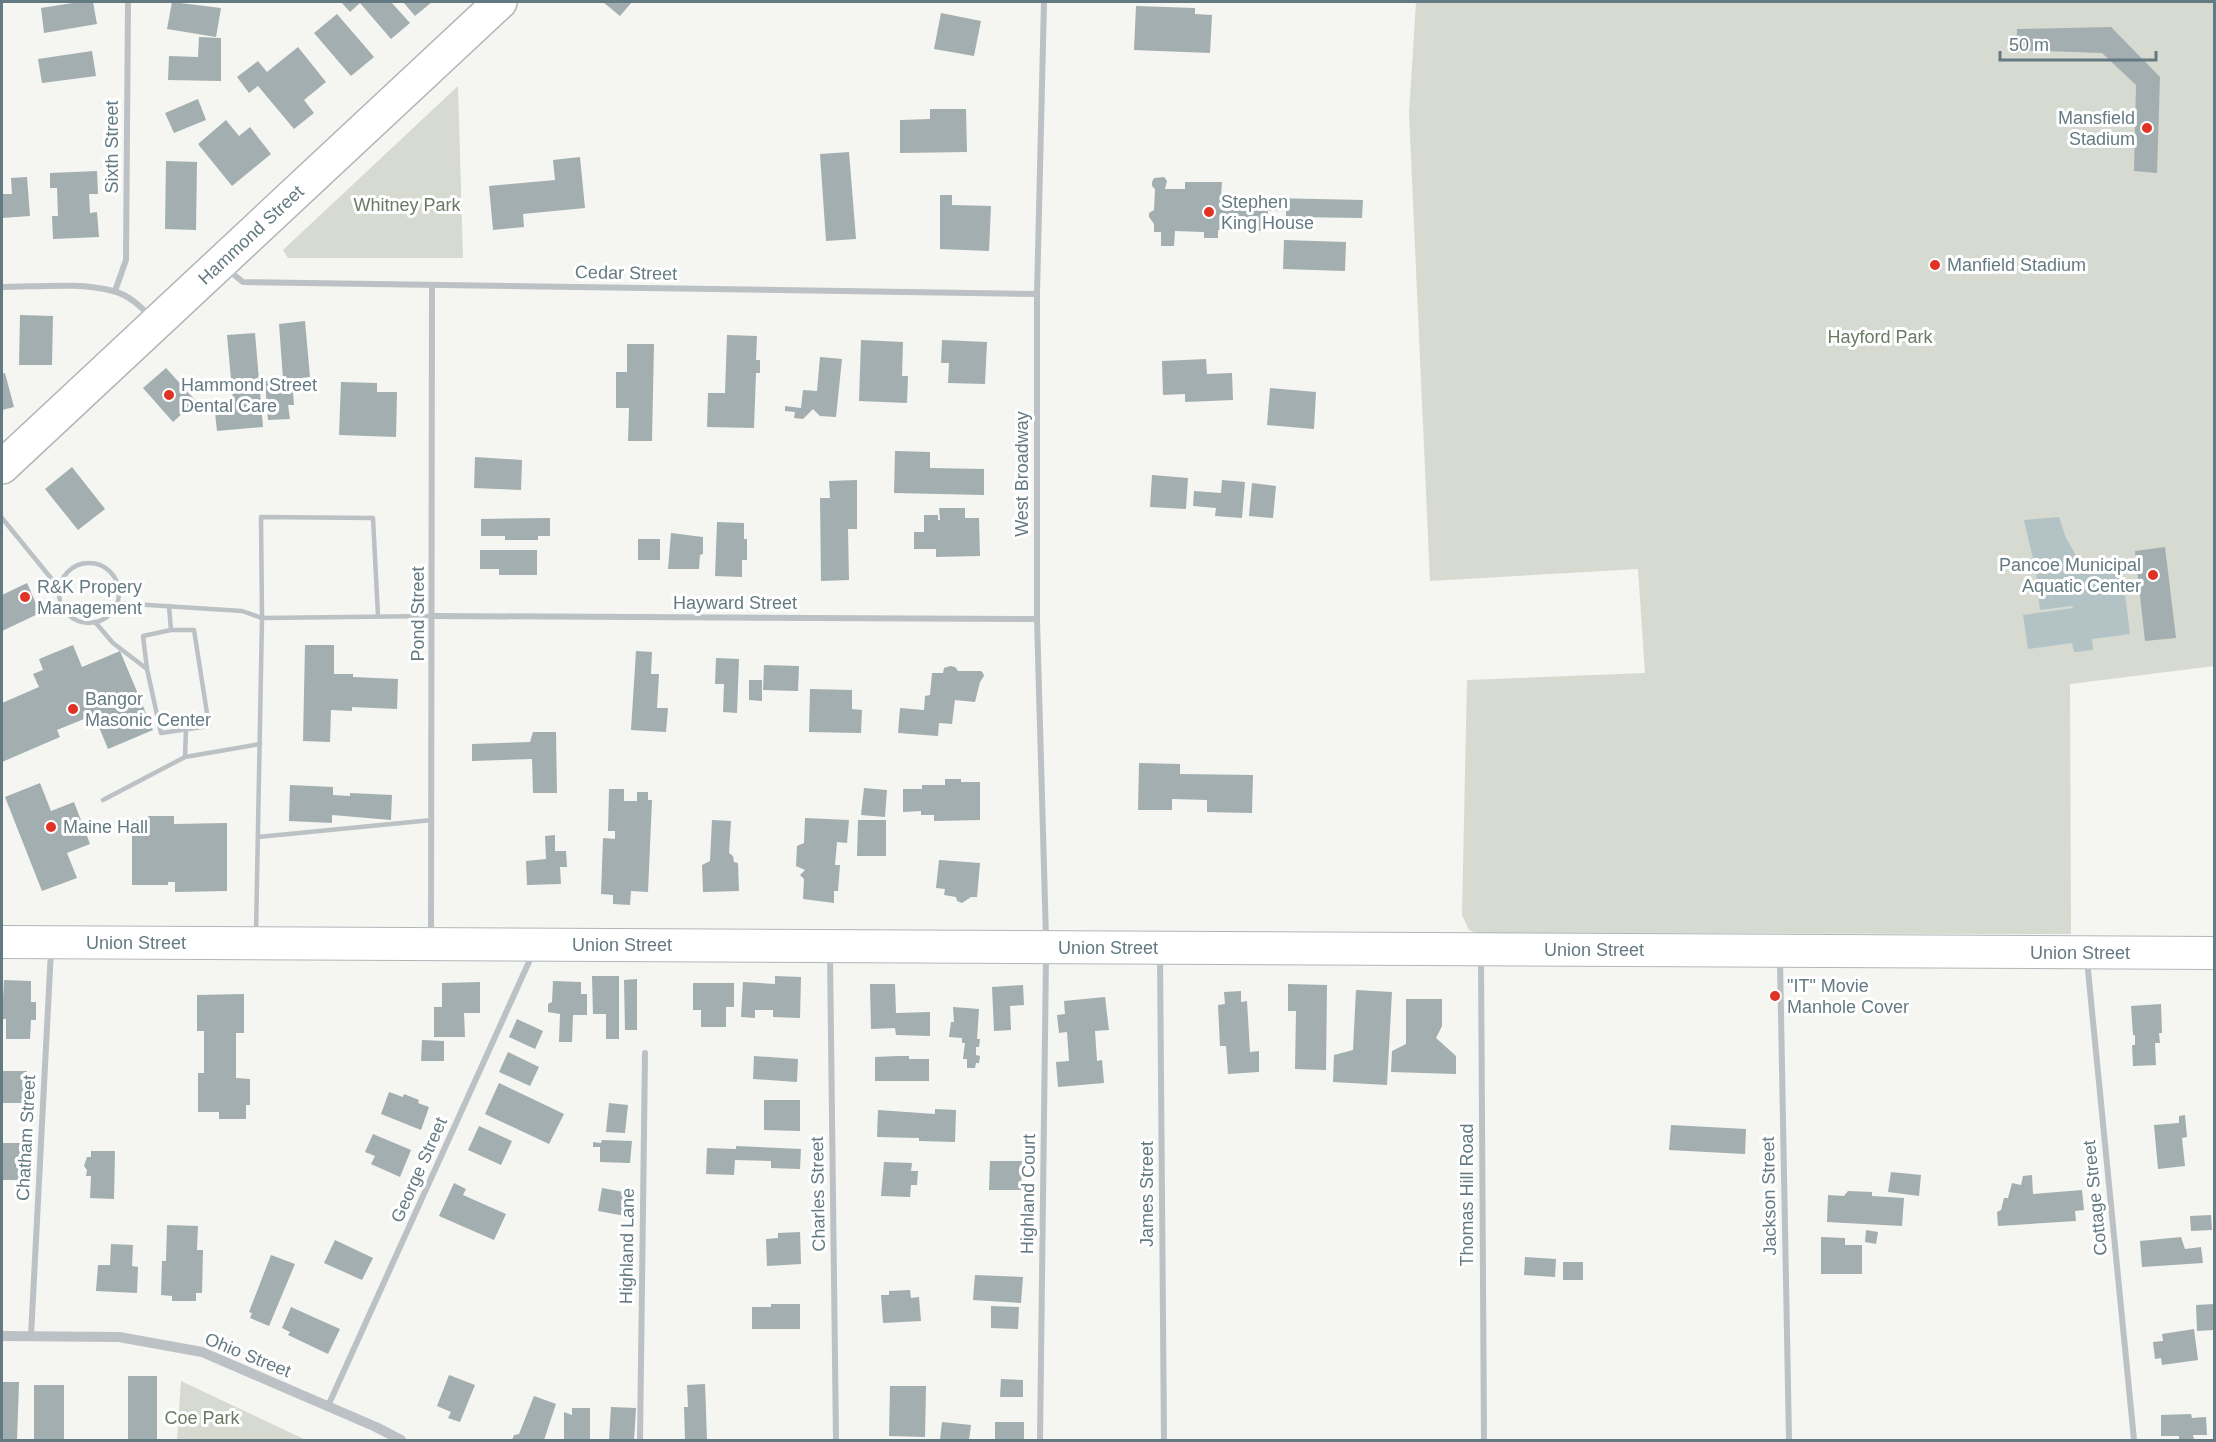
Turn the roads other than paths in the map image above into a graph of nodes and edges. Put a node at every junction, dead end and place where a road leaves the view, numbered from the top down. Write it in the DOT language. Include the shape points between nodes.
graph roads {
  1 [pos="128,2"];
  2 [pos="500,2"];
  3 [pos="1044,2"];
  4 [pos="221,264"];
  5 [pos="432,285"];
  6 [pos="2,287"];
  7 [pos="115,291"];
  8 [pos="1037,294"];
  9 [pos="157,323"];
  10 [pos="2,467"];
  11 [pos="2,518"];
  12 [pos="59,588"];
  13 [pos="117,603"];
  14 [pos="168,606"];
  15 [pos="378,616"];
  16 [pos="433,616"];
  17 [pos="262,618"];
  18 [pos="1037,619"];
  19 [pos="95,622"];
  20 [pos="171,630"];
  21 [pos="147,669"];
  22 [pos="186,729"];
  23 [pos="260,744"];
  24 [pos="185,757"];
  25 [pos="104,800"];
  26 [pos="432,820"];
  27 [pos="258,837"];
  28 [pos="2,942"];
  29 [pos="51,942"];
  30 [pos="256,943"];
  31 [pos="431,944"];
  32 [pos="536,945"];
  33 [pos="830,946"];
  34 [pos="1046,947"];
  35 [pos="1160,948"];
  36 [pos="1481,950"];
  37 [pos="1780,951"];
  38 [pos="2086,953"];
  39 [pos="2214,954"];
  40 [pos="645,1053"];
  41 [pos="2,1336"];
  42 [pos="32,1336"];
  43 [pos="328,1407"];
  44 [pos="401,1440"];
  45 [pos="640,1440"];
  46 [pos="836,1440"];
  47 [pos="1040,1440"];
  48 [pos="1164,1440"];
  49 [pos="1484,1440"];
  50 [pos="1789,1440"];
  51 [pos="2134,1440"];
  1 -- 7 [label="street, Sixth Street" via="126,260"];
  2 -- 4 [label="main road, Hammond Street"];
  3 -- 8 [label="street, West Broadway"];
  4 -- 5 [label="street, Cedar Street" via="243,282"];
  4 -- 9 [label="main road, Hammond Street"];
  5 -- 8 [label="street, Cedar Street"];
  5 -- 16 [label="street, Pond Street"];
  6 -- 7 [label="street" via="87,287"];
  7 -- 9 [label="street" via="137,302"];
  8 -- 18 [label="street, West Broadway"];
  9 -- 10 [label="main road, Hammond Street"];
  11 -- 12 [label="lane"];
  12 -- 13 [label="lane" via="69,571 87,563 97,564 113,575 119,594"];
  12 -- 19 [label="lane" via="62,607 68,615 86,623"];
  13 -- 14 [label="lane"];
  13 -- 19 [label="lane"];
  14 -- 17 [label="lane" via="242,611"];
  14 -- 20 [label="lane"];
  15 -- 16 [label="lane"];
  15 -- 17 [label="lane"];
  15 -- 17 [label="lane" via="373,518 261,517"];
  16 -- 18 [label="street, Hayward Street"];
  16 -- 26 [label="street, Pond Street"];
  17 -- 23 [label="lane"];
  18 -- 34 [label="street, West Broadway"];
  19 -- 21 [label="lane" via="119,649"];
  20 -- 21 [label="lane" via="143,636"];
  20 -- 22 [label="lane" via="194,630 196,640 209,726"];
  21 -- 22 [label="lane" via="161,734"];
  22 -- 24 [label="lane"];
  23 -- 24 [label="lane"];
  23 -- 27 [label="lane"];
  24 -- 25 [label="lane"];
  26 -- 27 [label="lane"];
  26 -- 31 [label="street, Pond Street"];
  27 -- 30 [label="lane"];
  28 -- 29 [label="main road, Union Street"];
  29 -- 30 [label="main road, Union Street"];
  29 -- 42 [label="street, Chatham Street"];
  30 -- 31 [label="main road, Union Street"];
  31 -- 32 [label="main road, Union Street"];
  32 -- 33 [label="main road, Union Street"];
  32 -- 43 [label="street, George Street"];
  33 -- 34 [label="main road, Union Street"];
  33 -- 46 [label="street, Charles Street"];
  34 -- 35 [label="main road, Union Street"];
  34 -- 47 [label="street, Highland Court"];
  35 -- 36 [label="main road, Union Street"];
  35 -- 48 [label="street, James Street"];
  36 -- 37 [label="main road, Union Street"];
  36 -- 49 [label="street, Thomas Hill Road"];
  37 -- 38 [label="main road, Union Street"];
  37 -- 50 [label="street, Jackson Street"];
  38 -- 39 [label="main road, Union Street"];
  38 -- 51 [label="street, Cottage Street"];
  40 -- 45 [label="street, Highland Lane"];
  41 -- 42 [label="street, Ohio Street"];
  42 -- 43 [label="street, Ohio Street" via="119,1337 202,1352"];
  43 -- 44 [label="street, Ohio Street"];
}
